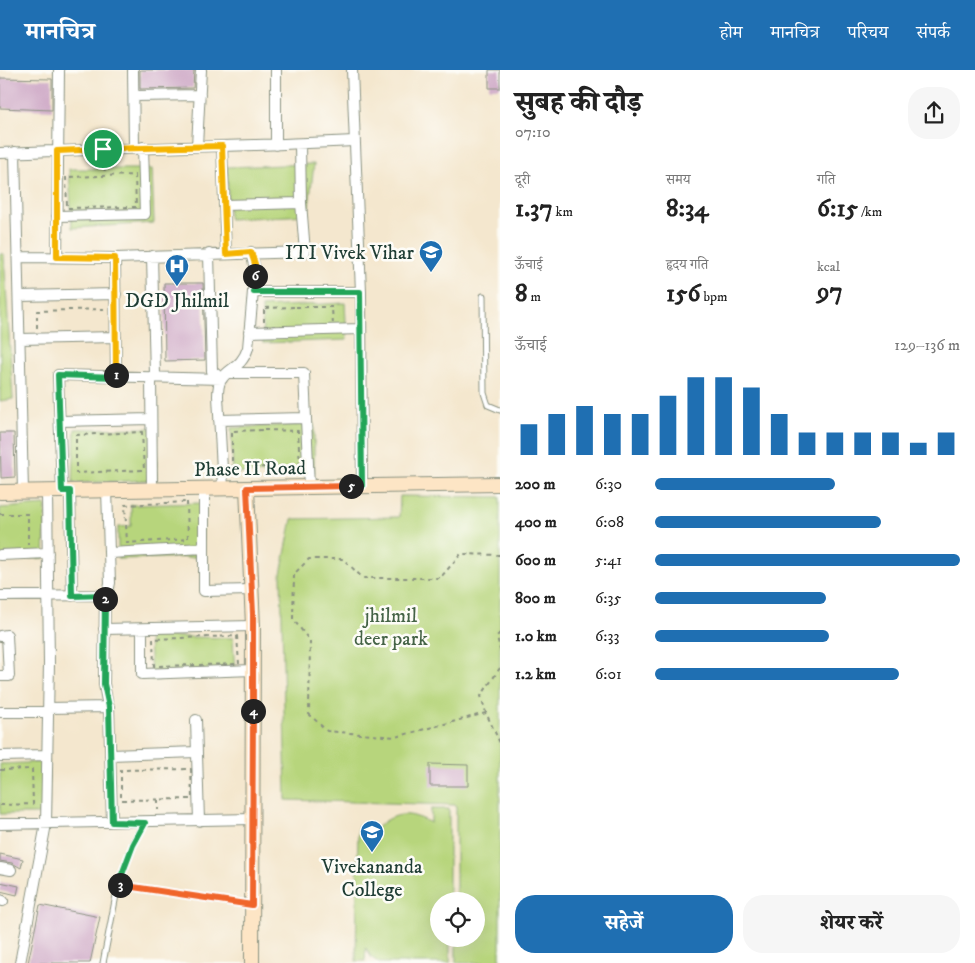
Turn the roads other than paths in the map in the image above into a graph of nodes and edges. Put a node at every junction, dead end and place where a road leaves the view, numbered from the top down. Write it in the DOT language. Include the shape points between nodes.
graph roads {
  1 [pos="59,70"];
  2 [pos="133,70"];
  3 [pos="201,70"];
  4 [pos="276,70"];
  5 [pos="352,70"];
  6 [pos="200,95"];
  7 [pos="134,96"];
  8 [pos="354,141"];
  9 [pos="300,144"];
  10 [pos="276,145"];
  11 [pos="197,146"];
  12 [pos="222,146"];
  13 [pos="139,147"];
  14 [pos="57,151"];
  15 [pos="15,152"];
  16 [pos="0,153"];
  17 [pos="302,203"];
  18 [pos="224,205"];
  19 [pos="57,216"];
  20 [pos="251,252"];
  21 [pos="209,254"];
  22 [pos="226,254"];
  23 [pos="152,256"];
  24 [pos="18,257"];
  25 [pos="57,257"];
  26 [pos="115,258"];
  27 [pos="254,292"];
  28 [pos="360,292"];
  29 [pos="116,294"];
  30 [pos="19,296"];
  31 [pos="483,296"];
  32 [pos="360,329"];
  33 [pos="250,332"];
  34 [pos="116,337"];
  35 [pos="20,339"];
  36 [pos="226,376"];
  37 [pos="116,377"];
  38 [pos="151,378"];
  39 [pos="500,410"];
  40 [pos="305,418"];
  41 [pos="151,419"];
  42 [pos="219,420"];
  43 [pos="60,421"];
  44 [pos="500,484"];
  45 [pos="362,486"];
  46 [pos="309,487"];
  47 [pos="223,488"];
  48 [pos="247,488"];
  49 [pos="204,489"];
  50 [pos="107,490"];
  51 [pos="152,490"];
  52 [pos="47,491"];
  53 [pos="66,491"];
  54 [pos="0,492"];
  55 [pos="23,492"];
  56 [pos="204,548"];
  57 [pos="48,553"];
  58 [pos="110,553"];
  59 [pos="0,555"];
  60 [pos="252,590"];
  61 [pos="105,595"];
  62 [pos="0,596"];
  63 [pos="48,596"];
  64 [pos="72,596"];
  65 [pos="253,626"];
  66 [pos="142,629"];
  67 [pos="104,630"];
  68 [pos="0,636"];
  69 [pos="253,670"];
  70 [pos="0,676"];
  71 [pos="108,707"];
  72 [pos="48,710"];
  73 [pos="0,712"];
  74 [pos="196,720"];
  75 [pos="197,752"];
  76 [pos="47,755"];
  77 [pos="110,755"];
  78 [pos="0,756"];
  79 [pos="253,819"];
  80 [pos="199,821"];
  81 [pos="112,822"];
  82 [pos="145,823"];
  83 [pos="0,824"];
  84 [pos="46,824"];
  85 [pos="0,868"];
  86 [pos="11,870"];
  87 [pos="118,885"];
  88 [pos="252,905"];
  89 [pos="20,963"];
  90 [pos="103,963"];
  91 [pos="252,963"];
  1 -- 14 [label="street"];
  2 -- 7 [label="street"];
  3 -- 6 [label="street"];
  4 -- 10 [label="street"];
  5 -- 8 [label="street"];
  6 -- 7 [label="street"];
  6 -- 11 [label="street"];
  7 -- 13 [label="street"];
  8 -- 9 [label="street"];
  8 -- 28 [label="street"];
  9 -- 10 [label="street"];
  9 -- 17 [label="street"];
  10 -- 12 [label="street"];
  11 -- 12 [label="street"];
  11 -- 13 [label="street"];
  12 -- 18 [label="street"];
  13 -- 14 [label="street"];
  13 -- 19 [label="street" via="145,214"];
  14 -- 15 [label="street"];
  14 -- 19 [label="street"];
  15 -- 16 [label="street"];
  15 -- 24 [label="street"];
  17 -- 18 [label="street"];
  17 -- 20 [label="street" via="305,252"];
  18 -- 22 [label="street"];
  19 -- 25 [label="street"];
  20 -- 22 [label="street"];
  20 -- 27 [label="street" via="255,269"];
  21 -- 22 [label="street"];
  21 -- 23 [label="street"];
  21 -- 36 [label="street" via="212,371"];
  23 -- 26 [label="street"];
  23 -- 38 [label="street" via="155,375"];
  24 -- 25 [label="street"];
  24 -- 30 [label="street"];
  25 -- 26 [label="street"];
  26 -- 29 [label="street"];
  27 -- 28 [label="street"];
  27 -- 33 [label="street"];
  28 -- 32 [label="street"];
  29 -- 30 [label="street"];
  29 -- 34 [label="street"];
  30 -- 35 [label="street"];
  31 -- 39 [label="lane" via="484,393 488,406"];
  32 -- 33 [label="street"];
  32 -- 45 [label="street"];
  33 -- 36 [label="street" via="245,358"];
  34 -- 35 [label="street"];
  34 -- 37 [label="street"];
  35 -- 55 [label="street"];
  36 -- 38 [label="street"];
  36 -- 40 [label="street" via="304,373"];
  36 -- 42 [label="street" via="218,396"];
  37 -- 38 [label="street"];
  37 -- 43 [label="street" via="58,375"];
  38 -- 41 [label="street"];
  40 -- 42 [label="street"];
  40 -- 46 [label="street"];
  41 -- 43 [label="street"];
  41 -- 51 [label="street"];
  42 -- 47 [label="street"];
  43 -- 53 [label="street"];
  44 -- 45 [label="street, Phase II Road"];
  45 -- 46 [label="street, Phase II Road"];
  46 -- 48 [label="street, Phase II Road"];
  47 -- 48 [label="street, Phase II Road"];
  47 -- 49 [label="street, Phase II Road"];
  48 -- 60 [label="street"];
  49 -- 51 [label="street, Phase II Road"];
  49 -- 56 [label="street"];
  50 -- 51 [label="street, Phase II Road"];
  50 -- 53 [label="street, Phase II Road"];
  50 -- 58 [label="street"];
  52 -- 53 [label="street, Phase II Road"];
  52 -- 55 [label="street, Phase II Road"];
  52 -- 57 [label="street"];
  53 -- 64 [label="street"];
  54 -- 55 [label="street, Phase II Road"];
  56 -- 58 [label="street"];
  56 -- 60 [label="street" via="204,591"];
  57 -- 59 [label="street"];
  57 -- 63 [label="street"];
  58 -- 61 [label="street" via="110,583"];
  60 -- 65 [label="street"];
  61 -- 64 [label="street"];
  61 -- 67 [label="street"];
  62 -- 63 [label="street"];
  63 -- 64 [label="street"];
  63 -- 72 [label="street"];
  65 -- 66 [label="street"];
  65 -- 69 [label="street"];
  66 -- 67 [label="street"];
  66 -- 69 [label="street" via="142,674"];
  67 -- 71 [label="street" via="104,684"];
  68 -- 70 [label="street" via="7,636 9,676"];
  69 -- 79 [label="street"];
  71 -- 72 [label="street"];
  71 -- 77 [label="street"];
  72 -- 73 [label="street"];
  72 -- 76 [label="street"];
  74 -- 75 [label="street"];
  75 -- 77 [label="street"];
  75 -- 80 [label="street"];
  76 -- 78 [label="street"];
  76 -- 84 [label="street"];
  77 -- 81 [label="street"];
  79 -- 80 [label="street"];
  79 -- 88 [label="street"];
  80 -- 82 [label="street"];
  81 -- 82 [label="street"];
  81 -- 84 [label="street"];
  82 -- 87 [label="lane"];
  83 -- 84 [label="street"];
  84 -- 89 [label="street"];
  85 -- 86 [label="street"];
  87 -- 88 [label="lane"];
  87 -- 90 [label="lane"];
  88 -- 91 [label="street"];
}
